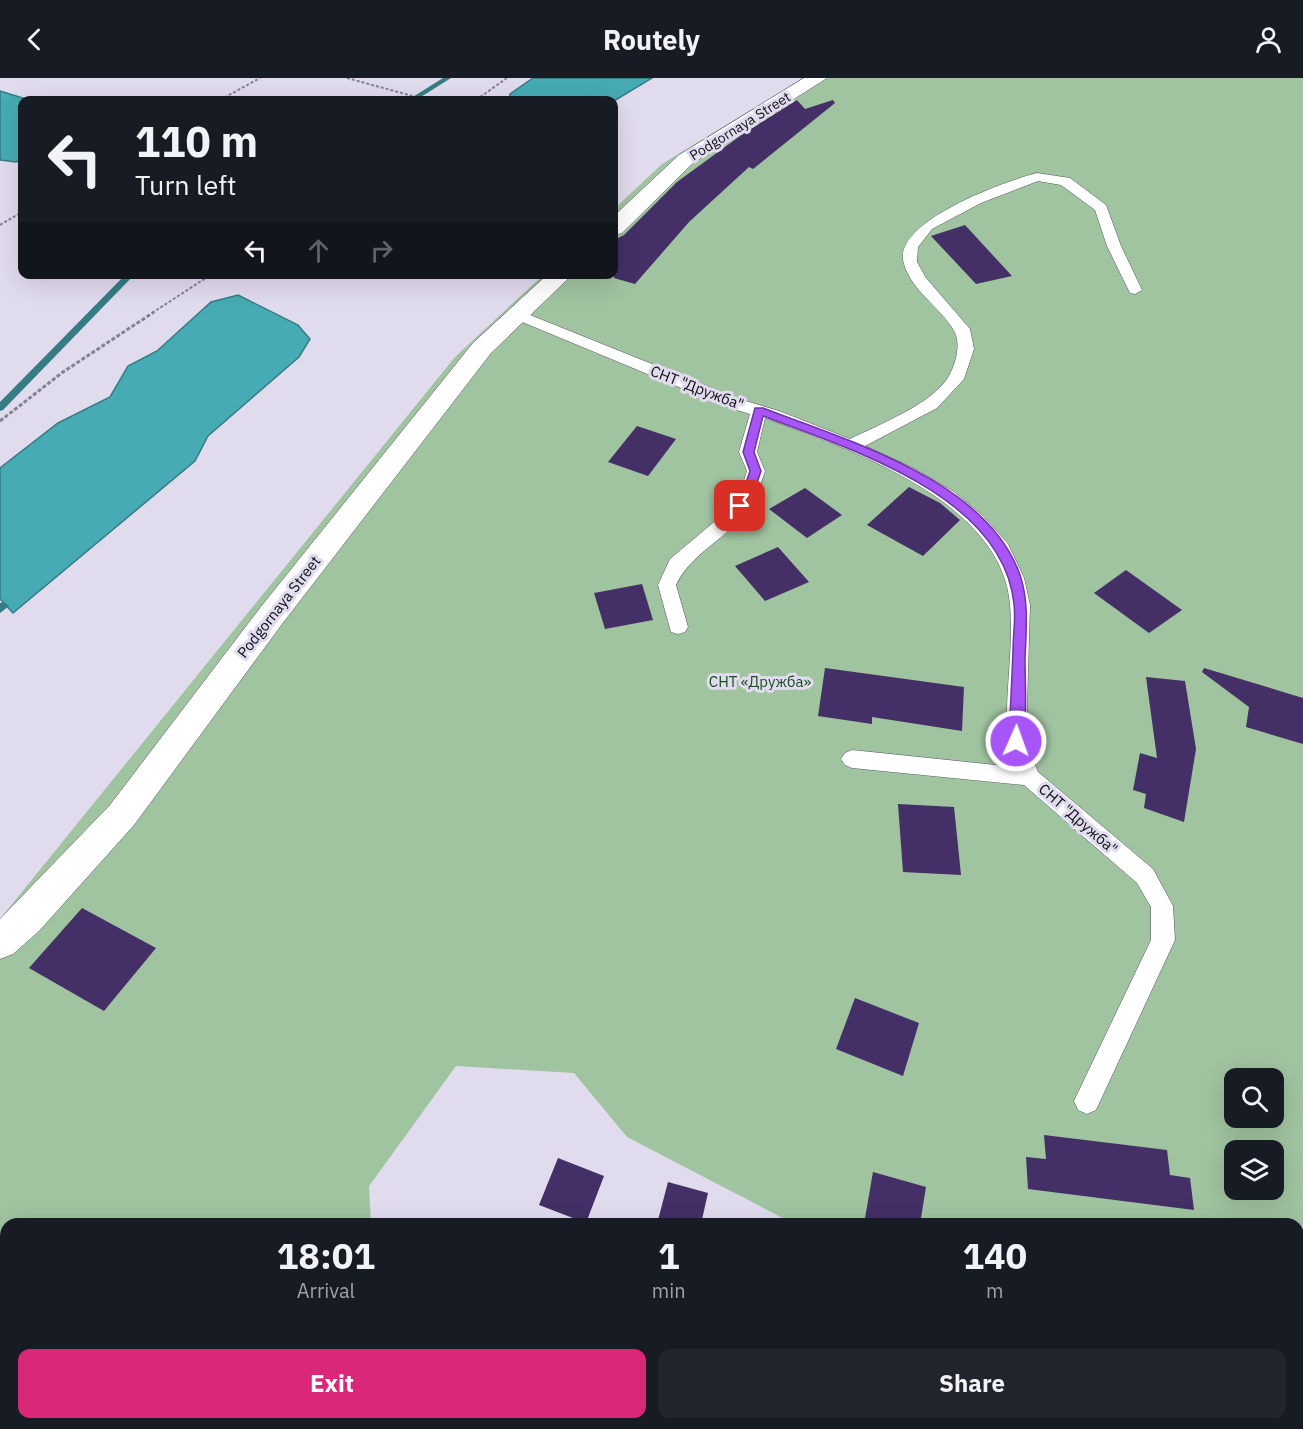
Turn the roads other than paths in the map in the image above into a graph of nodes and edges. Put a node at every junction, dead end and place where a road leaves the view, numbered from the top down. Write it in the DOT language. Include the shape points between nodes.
graph roads {
  1 [pos="817,78"];
  2 [pos="618,224"];
  3 [pos="557,279"];
  4 [pos="1136,290"];
  5 [pos="520,315"];
  6 [pos="759,411"];
  7 [pos="851,446"];
  8 [pos="678,627"];
  9 [pos="852,759"];
  10 [pos="1029,777"];
  11 [pos="0,942"];
  12 [pos="1087,1101"];
  1 -- 2 [label="street, Podgornaya Street" via="686,159"];
  3 -- 5 [label="street, Podgornaya Street"];
  4 -- 7 [label="lane" via="1101,208 1065,182 1037,177 927,226 911,247 910,262 919,280 962,328 966,349 956,379 932,405"];
  5 -- 6 [label="lane, СНТ \"Дружба\"" via="733,404"];
  5 -- 11 [label="street, Podgornaya Street" via="482,348 271,616 122,814"];
  6 -- 7 [label="lane, СНТ \"Дружба\""];
  6 -- 8 [label="lane" via="748,452 756,471 748,495 732,516 677,564 667,585"];
  7 -- 10 [label="lane, СНТ \"Дружба\"" via="948,496 977,520 1002,549 1015,578 1020,605 1016,741"];
  9 -- 10 [label="lane"];
  10 -- 12 [label="lane, СНТ \"Дружба\"" via="1145,876 1162,906 1163,940"];
}
